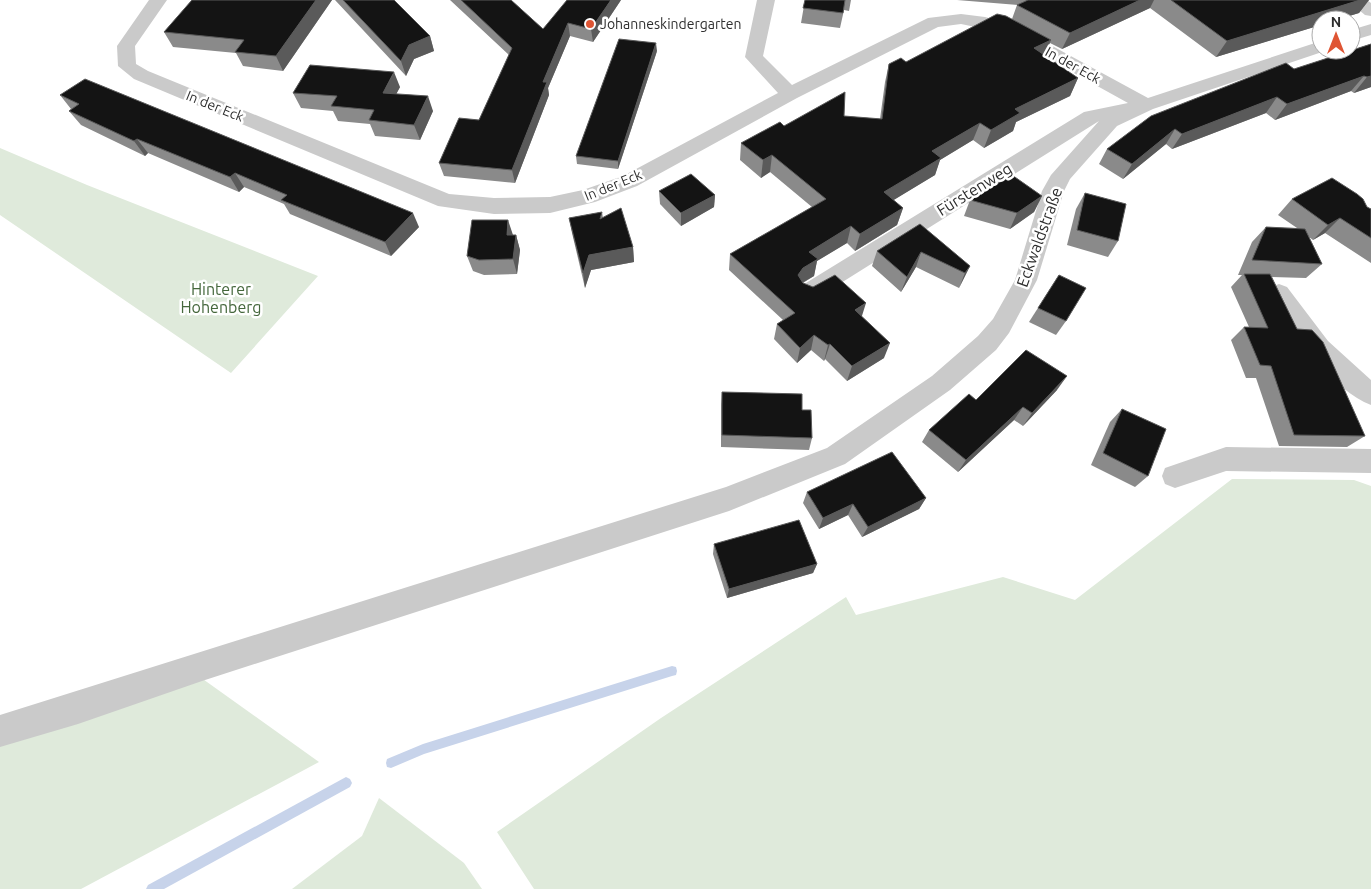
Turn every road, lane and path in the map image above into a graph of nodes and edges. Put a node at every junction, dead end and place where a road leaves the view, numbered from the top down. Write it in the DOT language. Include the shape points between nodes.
graph roads {
  1 [pos="158,0"];
  2 [pos="766,0"];
  3 [pos="1356,0"];
  4 [pos="1371,10"];
  5 [pos="1311,50"];
  6 [pos="790,94"];
  7 [pos="1146,105"];
  8 [pos="809,292"];
  9 [pos="1279,293"];
  10 [pos="1371,394"];
  11 [pos="1371,461"];
  12 [pos="1175,476"];
  13 [pos="0,730"];
  1 -- 6 [label="street, In der Eck" via="126,46 127,66 141,75 446,201 494,206 550,205 587,197 630,180"];
  2 -- 6 [label="street" via="754,57"];
  3 -- 4 [label="street"];
  5 -- 7 [label="street, Eckwaldstraße"];
  6 -- 7 [label="street, In der Eck" via="934,22 961,19 1006,28"];
  7 -- 8 [label="street, Fürstenweg" via="1090,116"];
  7 -- 13 [label="street, Eckwaldstraße" via="1110,121 1062,176 1054,191 1026,280 1001,326 987,343 941,383 836,456 729,499 78,708"];
  9 -- 10 [label="street" via="1310,339"];
  11 -- 12 [label="street" via="1226,459"];
}
